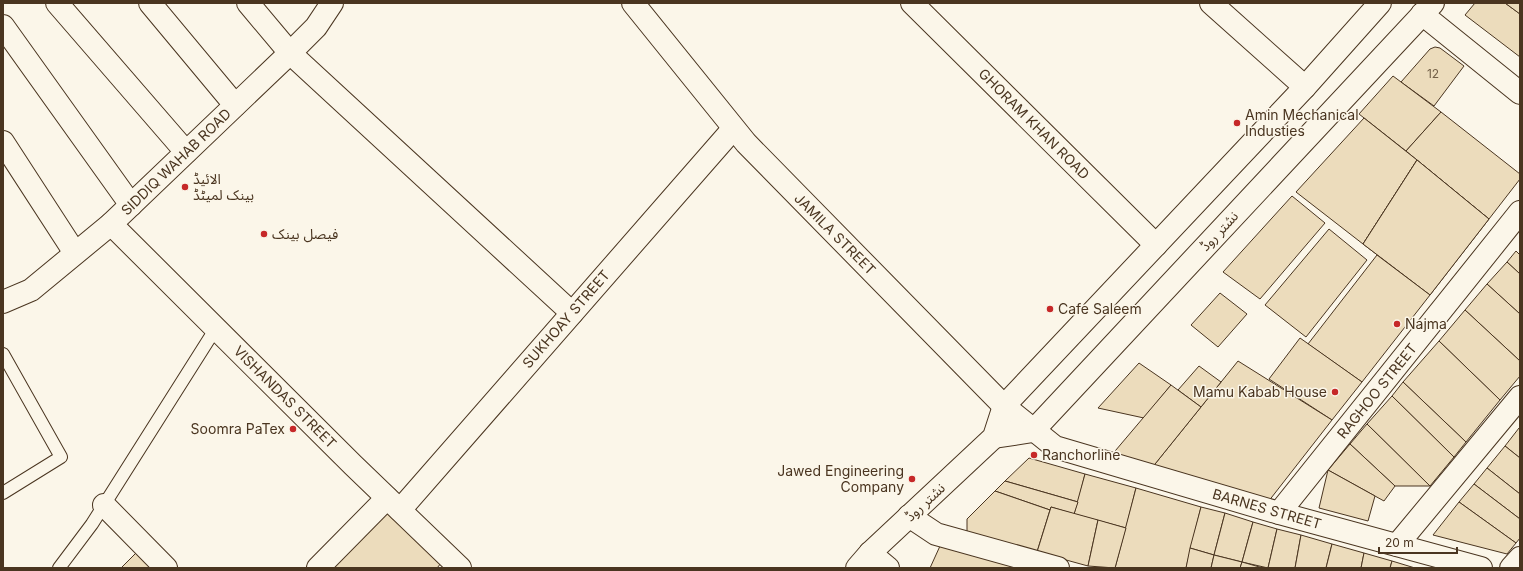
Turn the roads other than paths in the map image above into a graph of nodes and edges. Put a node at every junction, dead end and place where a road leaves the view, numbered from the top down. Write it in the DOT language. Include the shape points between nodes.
graph roads {
  1 [pos="57,3"];
  2 [pos="150,3"];
  3 [pos="248,3"];
  4 [pos="633,3"];
  5 [pos="912,3"];
  6 [pos="1211,3"];
  7 [pos="1380,3"];
  8 [pos="327,6"];
  9 [pos="1427,8"];
  10 [pos="3,26"];
  11 [pos="290,53"];
  12 [pos="1305,87"];
  13 [pos="1520,93"];
  14 [pos="235,105"];
  15 [pos="733,129"];
  16 [pos="3,142"];
  17 [pos="186,152"];
  18 [pos="131,205"];
  19 [pos="1520,212"];
  20 [pos="111,224"];
  21 [pos="1156,245"];
  22 [pos="75,253"];
  23 [pos="3,302"];
  24 [pos="572,313"];
  25 [pos="216,328"];
  26 [pos="3,354"];
  27 [pos="1520,397"];
  28 [pos="1004,406"];
  29 [pos="1033,430"];
  30 [pos="994,436"];
  31 [pos="1055,447"];
  32 [pos="3,493"];
  33 [pos="393,504"];
  34 [pos="104,505"];
  35 [pos="1279,514"];
  36 [pos="909,516"];
  37 [pos="1397,545"];
  38 [pos="1520,558"];
  39 [pos="864,560"];
  40 [pos="454,566"];
  41 [pos="59,568"];
  42 [pos="166,568"];
  43 [pos="318,568"];
  44 [pos="888,568"];
  45 [pos="1058,568"];
  46 [pos="1481,568"];
  47 [pos="1511,568"];
  1 -- 17 [label="street"];
  2 -- 14 [label="street"];
  3 -- 11 [label="street"];
  4 -- 15 [label="street, JAMILA STREET"];
  5 -- 21 [label="street, GHORAM KHAN ROAD"];
  6 -- 12 [label="street"];
  7 -- 12 [label="street, نشتر روڈ"];
  8 -- 11 [label="street, SIDDIQ WAHAB ROAD" via="316,26"];
  9 -- 13 [label="street"];
  9 -- 29 [label="street, نشتر روڈ"];
  10 -- 18 [label="street"];
  11 -- 14 [label="street, SIDDIQ WAHAB ROAD"];
  11 -- 24 [label="street"];
  12 -- 21 [label="street, نشتر روڈ"];
  14 -- 17 [label="street, SIDDIQ WAHAB ROAD"];
  15 -- 24 [label="street, SUKHOAY STREET"];
  15 -- 28 [label="street, JAMILA STREET"];
  16 -- 22 [label="street"];
  17 -- 18 [label="street, SIDDIQ WAHAB ROAD"];
  18 -- 20 [label="street, SIDDIQ WAHAB ROAD"];
  19 -- 35 [label="street, RAGHOO STREET"];
  20 -- 22 [label="street, SIDDIQ WAHAB ROAD"];
  20 -- 25 [label="street, VISHANDAS STREET"];
  21 -- 28 [label="street, نشتر روڈ"];
  22 -- 23 [label="street, SIDDIQ WAHAB ROAD" via="31,290"];
  24 -- 33 [label="street, SUKHOAY STREET"];
  25 -- 33 [label="street, VISHANDAS STREET"];
  25 -- 34 [label="lane"];
  26 -- 32 [label="lane" via="61,457"];
  27 -- 37 [label="street"];
  28 -- 29 [label="street, JAMILA STREET"];
  28 -- 30 [label="street, نشتر روڈ"];
  29 -- 30 [label="street"];
  29 -- 31 [label="street, JAMILA STREET"];
  30 -- 36 [label="street, نشتر روڈ"];
  31 -- 35 [label="street, BARNES STREET"];
  33 -- 40 [label="street, VISHANDAS STREET"];
  33 -- 43 [label="street, SUKHOAY STREET"];
  34 -- 41 [label="lane"];
  34 -- 42 [label="street"];
  35 -- 37 [label="street, BARNES STREET"];
  36 -- 39 [label="street, نشتر روڈ"];
  36 -- 45 [label="street" via="936,534"];
  37 -- 46 [label="street, BARNES STREET"];
  38 -- 47 [label="street"];
  39 -- 44 [label="street"];
}
